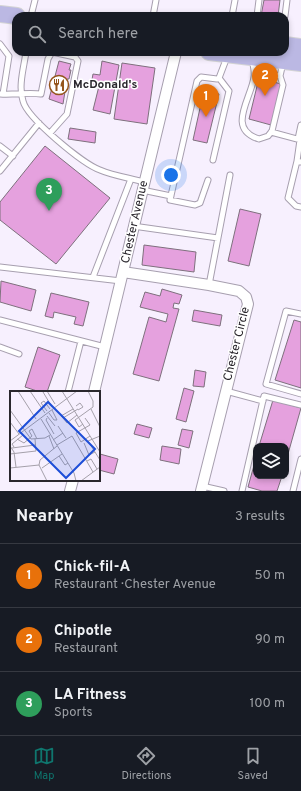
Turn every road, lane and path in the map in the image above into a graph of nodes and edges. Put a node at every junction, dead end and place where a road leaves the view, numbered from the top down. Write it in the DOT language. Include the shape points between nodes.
graph roads {
  1 [pos="35,0"];
  2 [pos="156,0"];
  3 [pos="235,0"];
  4 [pos="259,0"];
  5 [pos="287,0"];
  6 [pos="32,12"];
  7 [pos="154,12"];
  8 [pos="233,12"];
  9 [pos="258,12"];
  10 [pos="286,12"];
  11 [pos="0,14"];
  12 [pos="12,15"];
  13 [pos="0,44"];
  14 [pos="289,46"];
  15 [pos="301,47"];
  16 [pos="25,56"];
  17 [pos="50,56"];
  18 [pos="70,56"];
  19 [pos="175,56"];
  20 [pos="227,56"];
  21 [pos="240,56"];
  22 [pos="252,58"];
  23 [pos="301,63"];
  24 [pos="282,69"];
  25 [pos="255,77"];
  26 [pos="219,78"];
  27 [pos="2,94"];
  28 [pos="22,95"];
  29 [pos="39,124"];
  30 [pos="301,125"];
  31 [pos="271,132"];
  32 [pos="50,133"];
  33 [pos="300,140"];
  34 [pos="0,146"];
  35 [pos="12,156"];
  36 [pos="213,160"];
  37 [pos="299,161"];
  38 [pos="0,171"];
  39 [pos="230,175"];
  40 [pos="131,178"];
  41 [pos="208,180"];
  42 [pos="143,186"];
  43 [pos="171,196"];
  44 [pos="301,207"];
  45 [pos="133,226"];
  46 [pos="218,238"];
  47 [pos="0,267"];
  48 [pos="122,276"];
  49 [pos="93,277"];
  50 [pos="209,285"];
  51 [pos="301,314"];
  52 [pos="0,320"];
  53 [pos="81,341"];
  54 [pos="0,347"];
  55 [pos="105,347"];
  56 [pos="19,354"];
  57 [pos="68,391"];
  58 [pos="94,391"];
  59 [pos="226,391"];
  60 [pos="301,394"];
  61 [pos="263,401"];
  62 [pos="301,405"];
  63 [pos="301,459"];
  64 [pos="72,481"];
  65 [pos="202,488"];
  66 [pos="70,491"];
  67 [pos="224,491"];
  68 [pos="242,491"];
  69 [pos="293,491"];
  1 -- 6 [label="lane"];
  2 -- 7 [label="lane"];
  3 -- 8 [label="lane"];
  4 -- 9 [label="lane"];
  5 -- 10 [label="lane"];
  11 -- 12 [label="main road"];
  13 -- 27 [label="lane" via="9,56"];
  14 -- 15 [label="main road"];
  16 -- 28 [label="lane"];
  17 -- 28 [label="lane" via="41,94 29,92"];
  18 -- 32 [label="lane" via="78,61 67,114"];
  19 -- 42 [label="street, Chester Avenue"];
  20 -- 26 [label="lane"];
  21 -- 22 [label="main road"];
  22 -- 24 [label="main road"];
  22 -- 25 [label="lane"];
  23 -- 24 [label="main road"];
  24 -- 25 [label="lane"];
  24 -- 31 [label="lane" via="283,85"];
  25 -- 31 [label="lane" via="243,116 243,128 249,135 259,139"];
  26 -- 36 [label="lane" via="229,91"];
  26 -- 43 [label="lane" via="201,77 197,81"];
  27 -- 28 [label="lane"];
  28 -- 29 [label="lane" via="28,112"];
  29 -- 32 [label="lane"];
  29 -- 35 [label="lane"];
  30 -- 33 [label="lane"];
  31 -- 33 [label="lane"];
  32 -- 40 [label="lane" via="98,170"];
  33 -- 37 [label="lane"];
  34 -- 35 [label="lane"];
  35 -- 38 [label="lane"];
  37 -- 44 [label="lane" via="288,198 296,206"];
  39 -- 46 [label="lane"];
  40 -- 42 [label="lane"];
  40 -- 49 [label="lane"];
  41 -- 43 [label="lane" via="200,203 195,205 170,200"];
  42 -- 43 [label="lane"];
  42 -- 45 [label="street, Chester Avenue"];
  45 -- 46 [label="lane"];
  45 -- 48 [label="street, Chester Avenue"];
  46 -- 50 [label="lane"];
  47 -- 49 [label="lane"];
  48 -- 49 [label="lane"];
  48 -- 50 [label="street, Chester Circle"];
  48 -- 55 [label="street, Chester Avenue"];
  50 -- 59 [label="street, Chester Circle" via="239,291 246,297 248,304"];
  51 -- 60 [label="lane" via="286,311 266,384"];
  52 -- 53 [label="lane"];
  53 -- 55 [label="lane"];
  53 -- 57 [label="lane"];
  54 -- 56 [label="lane"];
  55 -- 58 [label="street, Chester Avenue"];
  59 -- 61 [label="lane"];
  59 -- 65 [label="street, Chester Circle"];
  61 -- 62 [label="lane" via="264,396"];
  61 -- 68 [label="lane"];
  63 -- 69 [label="lane"];
  64 -- 66 [label="street"];
  65 -- 67 [label="lane"];
}
